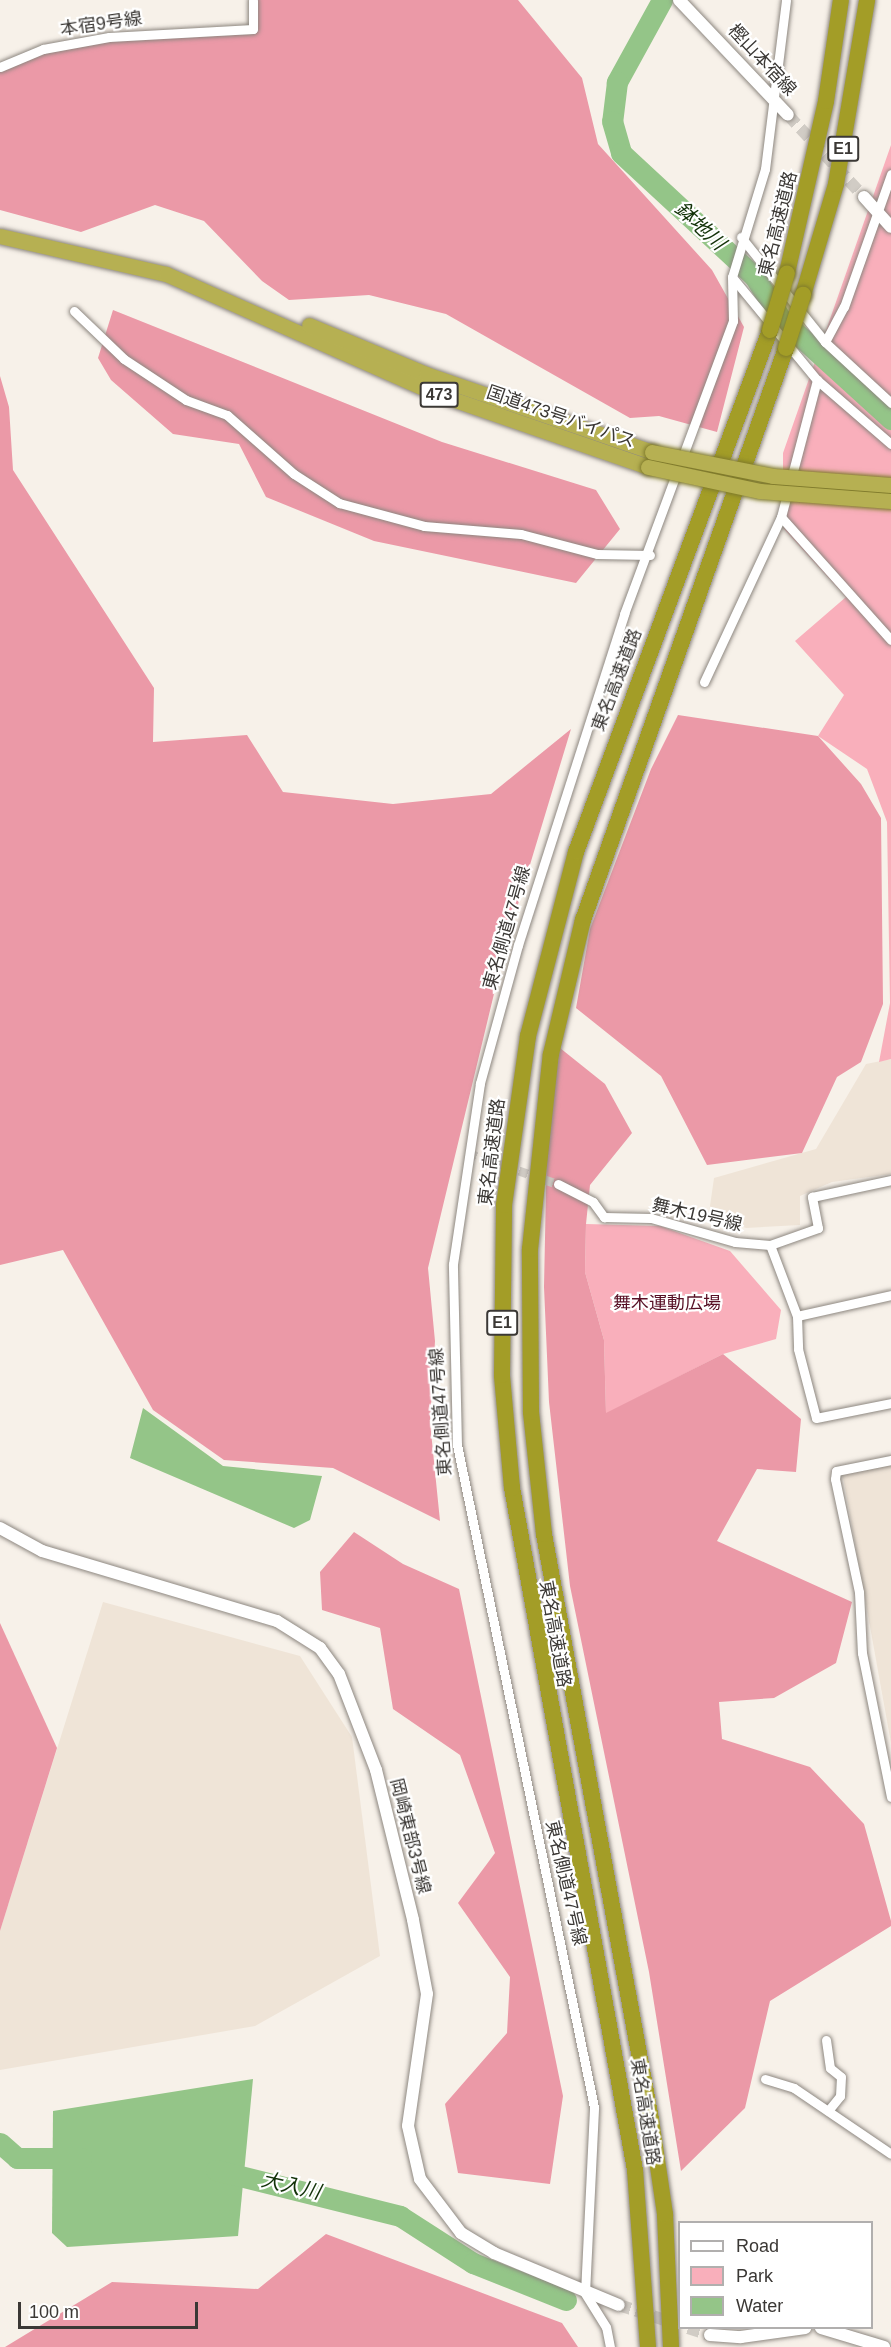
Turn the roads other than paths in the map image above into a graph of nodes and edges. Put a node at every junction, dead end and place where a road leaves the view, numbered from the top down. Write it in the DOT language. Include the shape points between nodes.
graph roads {
  1 [pos="253,0"];
  2 [pos="786,0"];
  3 [pos="841,0"];
  4 [pos="867,0"];
  5 [pos="682,2"];
  6 [pos="0,67"];
  7 [pos="776,101"];
  8 [pos="788,115"];
  9 [pos="891,174"];
  10 [pos="864,197"];
  11 [pos="879,214"];
  12 [pos="891,227"];
  13 [pos="0,236"];
  14 [pos="741,237"];
  15 [pos="732,277"];
  16 [pos="74,311"];
  17 [pos="825,342"];
  18 [pos="817,380"];
  19 [pos="891,403"];
  20 [pos="891,444"];
  21 [pos="650,460"];
  22 [pos="891,485"];
  23 [pos="891,501"];
  24 [pos="781,517"];
  25 [pos="650,555"];
  26 [pos="891,640"];
  27 [pos="704,682"];
  28 [pos="891,1180"];
  29 [pos="558,1184"];
  30 [pos="770,1245"];
  31 [pos="891,1295"];
  32 [pos="797,1316"];
  33 [pos="891,1403"];
  34 [pos="891,1460"];
  35 [pos="0,1528"];
  36 [pos="891,1797"];
  37 [pos="826,2040"];
  38 [pos="765,2079"];
  39 [pos="828,2111"];
  40 [pos="891,2154"];
  41 [pos="585,2293"];
  42 [pos="619,2305"];
  43 [pos="798,2329"];
  44 [pos="824,2329"];
  45 [pos="710,2335"];
  46 [pos="610,2347"];
  47 [pos="648,2347"];
  48 [pos="671,2347"];
  49 [pos="884,2347"];
  1 -- 6 [label="street, 本宿9号線" via="253,29 109,36 43,49"];
  2 -- 7 [label="street, 東名側道47号線"];
  3 -- 47 [label="highway, 東名高速道路 / E1, bridge" via="826,101 770,330 576,852 528,1036 504,1204 502,1375 512,1488 635,2170"];
  4 -- 48 [label="highway, 東名高速道路 / E1, bridge" via="836,183 803,295 583,920 549,1065 530,1250 531,1412 544,1534 653,2130 665,2214"];
  5 -- 7 [label="street, 樫山本宿線"];
  7 -- 8 [label="street, 樫山本宿線"];
  7 -- 14 [label="street, 東名側道47号線" via="765,169"];
  9 -- 11 [label="street"];
  10 -- 11 [label="street"];
  11 -- 12 [label="street"];
  11 -- 17 [label="street"];
  13 -- 21 [label="highway, 国道473号バイパス / 473" via="166,274 238,302 432,392"];
  14 -- 15 [label="street, 東名側道47号線"];
  14 -- 17 [label="street"];
  15 -- 18 [label="street"];
  15 -- 25 [label="street, 東名側道47号線" via="733,321"];
  16 -- 25 [label="street" via="124,359 186,400 227,415 302,480 339,502 424,526 521,534 597,554"];
  17 -- 19 [label="street"];
  18 -- 20 [label="street"];
  18 -- 24 [label="street"];
  21 -- 22 [label="highway, 国道473号バイパス / 473, bridge" via="773,476"];
  21 -- 23 [label="highway, 国道473号バイパス / 473, bridge" via="760,491"];
  24 -- 26 [label="street"];
  24 -- 27 [label="street"];
  25 -- 41 [label="street, 東名側道47号線" via="577,753 518,945 480,1083 453,1264 452,1380 464,1494 557,1909 594,2108"];
  28 -- 30 [label="street" via="812,1197 818,1228"];
  29 -- 30 [label="street, 舞木19号線" via="593,1202 604,1217 651,1218 735,1242"];
  30 -- 32 [label="street"];
  31 -- 32 [label="street"];
  32 -- 33 [label="street" via="798,1349 816,1418"];
  34 -- 36 [label="street" via="837,1471 835,1479 860,1592 862,1653"];
  35 -- 41 [label="street, 岡崎東部3号線" via="42,1551 277,1621 320,1648 339,1674 376,1770 427,1994 426,2026 408,2126 420,2179 461,2233"];
  37 -- 39 [label="street" via="830,2068 841,2077 840,2096"];
  38 -- 39 [label="street" via="794,2088"];
  39 -- 40 [label="street"];
  41 -- 42 [label="street, 岡崎東部3号線"];
  41 -- 46 [label="street" via="606,2327"];
  43 -- 45 [label="street" via="741,2337"];
  44 -- 49 [label="street"];
}
